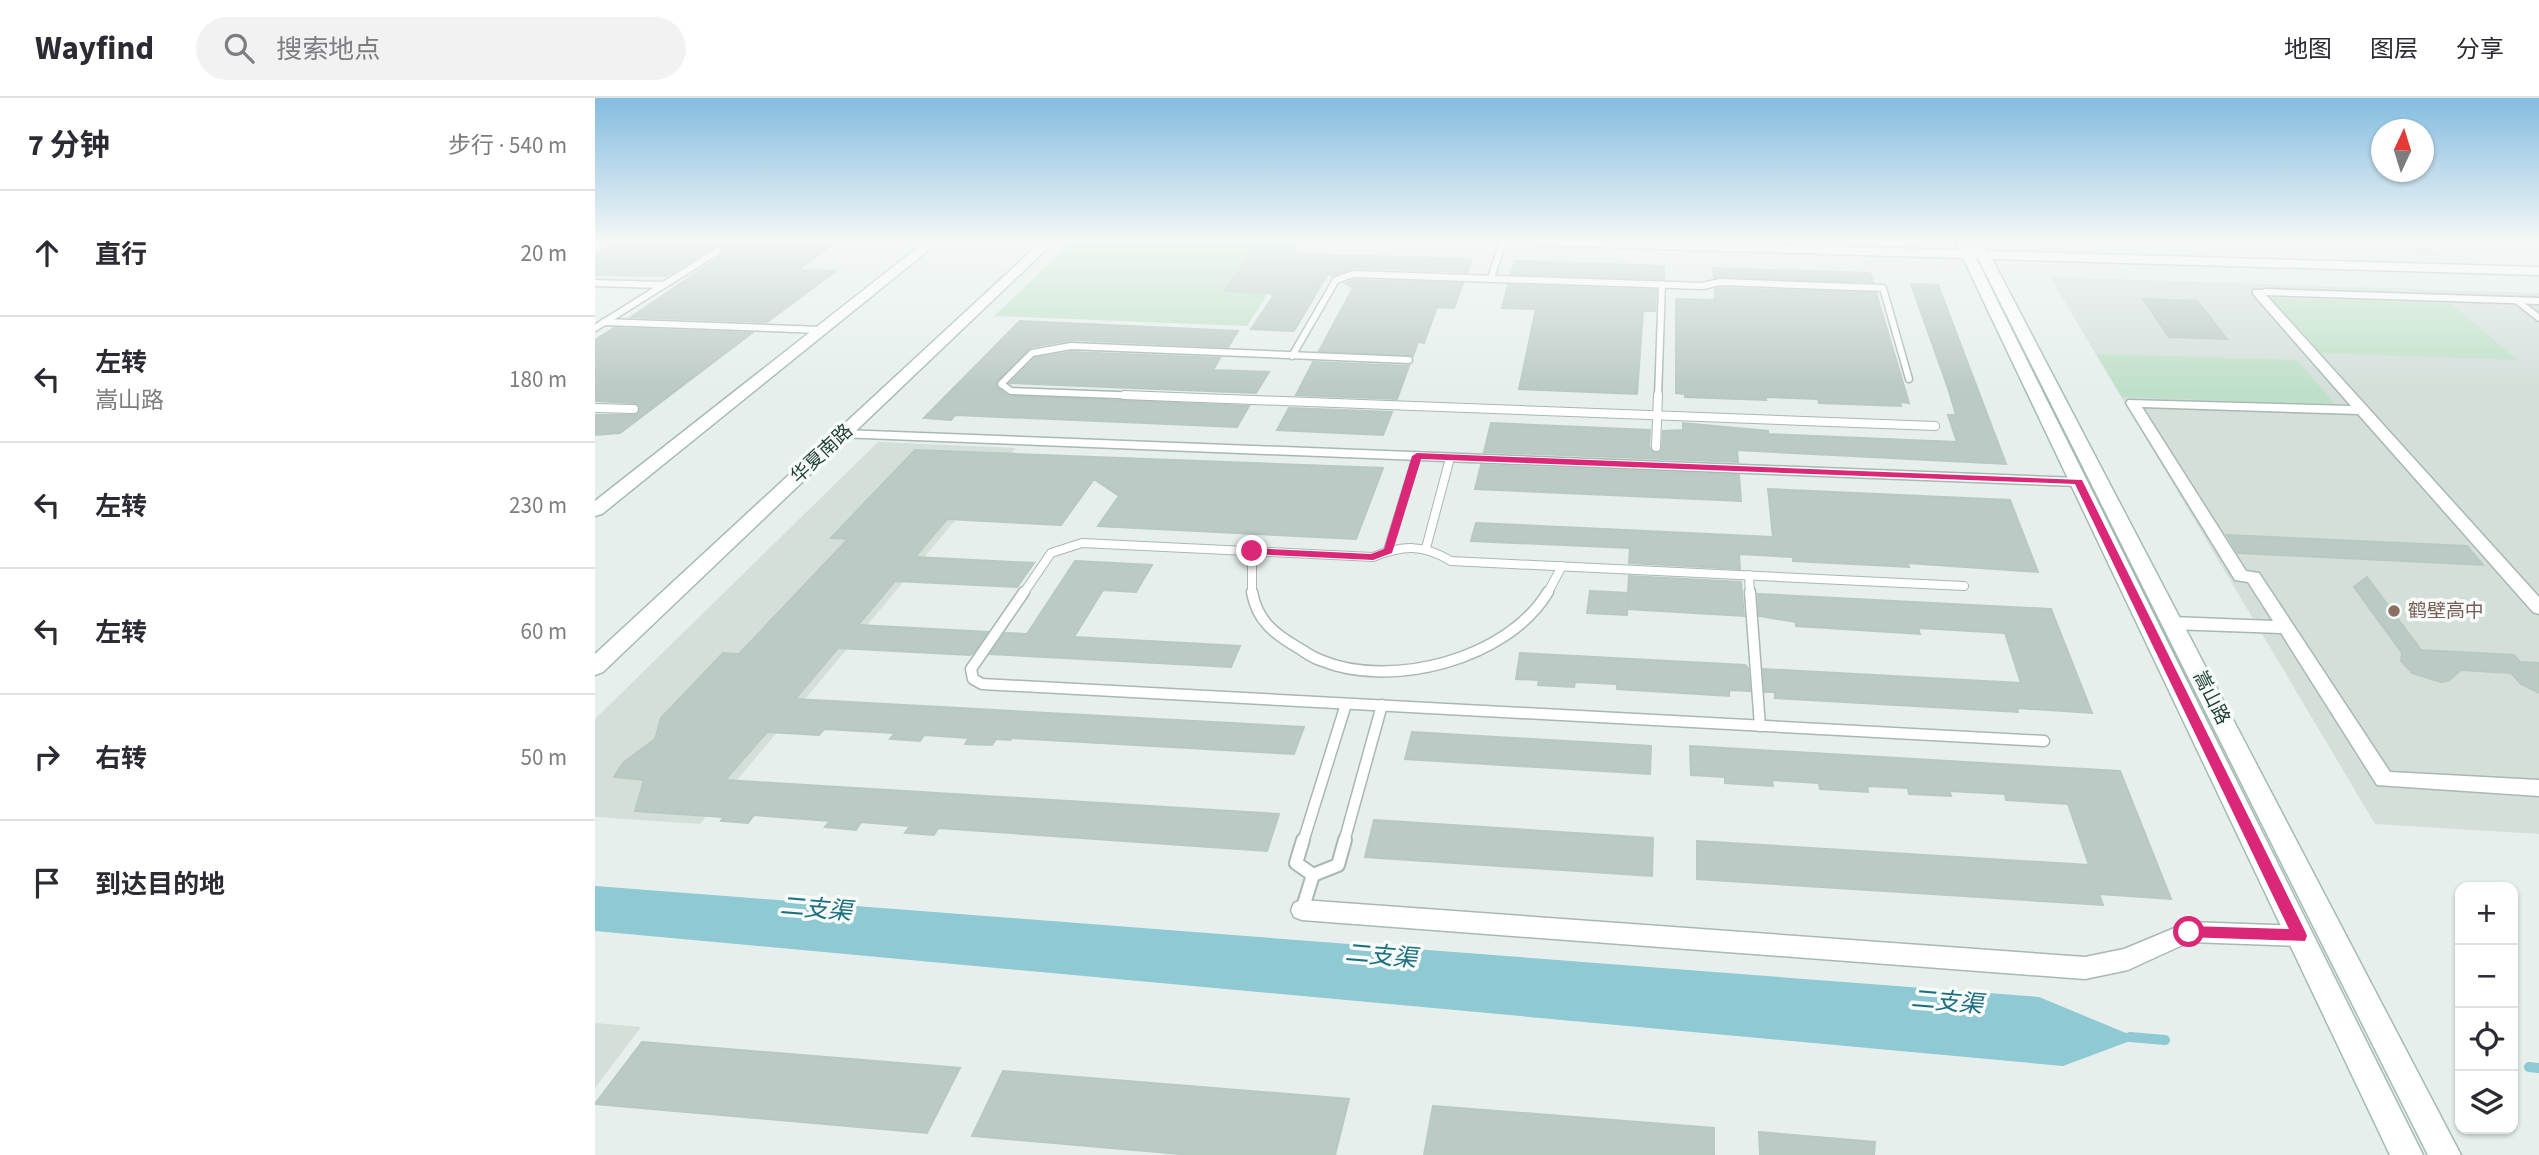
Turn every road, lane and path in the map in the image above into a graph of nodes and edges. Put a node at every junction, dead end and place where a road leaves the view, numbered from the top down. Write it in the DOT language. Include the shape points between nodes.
graph roads {
  1 [pos="655,290"];
  2 [pos="872,290"];
  3 [pos="996,290"];
  4 [pos="1330,290"];
  5 [pos="1662,290"];
  6 [pos="1884,290"];
  7 [pos="1992,290"];
  8 [pos="1995,290"];
  9 [pos="2265,292"];
  10 [pos="2515,300"];
  11 [pos="2539,301"];
  12 [pos="2539,318"];
  13 [pos="604,322"];
  14 [pos="595,328"];
  15 [pos="822,330"];
  16 [pos="1292,356"];
  17 [pos="1409,360"];
  18 [pos="1909,379"];
  19 [pos="595,408"];
  20 [pos="634,409"];
  21 [pos="2362,410"];
  22 [pos="1657,415"];
  23 [pos="1935,426"];
  24 [pos="843,434"];
  25 [pos="1655,447"];
  26 [pos="1417,456"];
  27 [pos="1450,458"];
  28 [pos="2078,482"];
  29 [pos="595,510"];
  30 [pos="1426,548"];
  31 [pos="1388,550"];
  32 [pos="1252,551"];
  33 [pos="1562,566"];
  34 [pos="1749,575"];
  35 [pos="1964,586"];
  36 [pos="2539,608"];
  37 [pos="2172,623"];
  38 [pos="2286,627"];
  39 [pos="595,667"];
  40 [pos="1346,704"];
  41 [pos="1383,705"];
  42 [pos="1760,726"];
  43 [pos="2044,741"];
  44 [pos="2539,788"];
  45 [pos="1313,875"];
  46 [pos="1302,910"];
  47 [pos="2300,936"];
  48 [pos="2407,1155"];
  49 [pos="2445,1155"];
  1 -- 13 [label="lane"];
  2 -- 15 [label="street"];
  3 -- 24 [label="street, 华夏南路"];
  4 -- 16 [label="lane"];
  5 -- 22 [label="lane"];
  6 -- 18 [label="lane"];
  7 -- 28 [label="street, 嵩山路"];
  8 -- 37 [label="street, 嵩山路"];
  9 -- 10 [label="lane"];
  9 -- 21 [label="street" via="2257,292"];
  10 -- 11 [label="lane"];
  10 -- 12 [label="lane"];
  13 -- 14 [label="lane"];
  13 -- 15 [label="lane"];
  15 -- 29 [label="street"];
  16 -- 17 [label="lane"];
  16 -- 22 [label="lane" via="1071,346 1032,353 1001,384 1011,391"];
  19 -- 20 [label="lane"];
  21 -- 36 [label="street"];
  21 -- 38 [label="street" via="2133,403 2241,576 2253,577"];
  22 -- 23 [label="lane"];
  22 -- 25 [label="lane"];
  24 -- 26 [label="street"];
  24 -- 39 [label="street, 华夏南路"];
  26 -- 27 [label="street"];
  26 -- 31 [label="lane"];
  27 -- 28 [label="street"];
  27 -- 30 [label="lane"];
  28 -- 47 [label="street, 嵩山路"];
  30 -- 31 [label="lane"];
  30 -- 33 [label="lane" via="1451,561"];
  31 -- 32 [label="lane" via="1373,557"];
  32 -- 33 [label="lane" via="1249,581 1256,611 1274,635 1320,660 1370,670 1411,670 1464,657 1513,632 1543,603"];
  32 -- 40 [label="lane" via="1082,543 1051,553 971,669 973,678 982,684"];
  33 -- 34 [label="lane"];
  34 -- 35 [label="lane"];
  34 -- 42 [label="lane"];
  37 -- 38 [label="street"];
  37 -- 49 [label="street, 嵩山路"];
  38 -- 44 [label="street" via="2384,779"];
  40 -- 41 [label="lane"];
  40 -- 45 [label="lane" via="1296,863"];
  41 -- 42 [label="lane"];
  41 -- 45 [label="lane" via="1338,865"];
  42 -- 43 [label="lane"];
  45 -- 46 [label="lane"];
  46 -- 47 [label="street" via="2085,968 2128,959 2189,932"];
  47 -- 48 [label="street, 嵩山路"];
}
